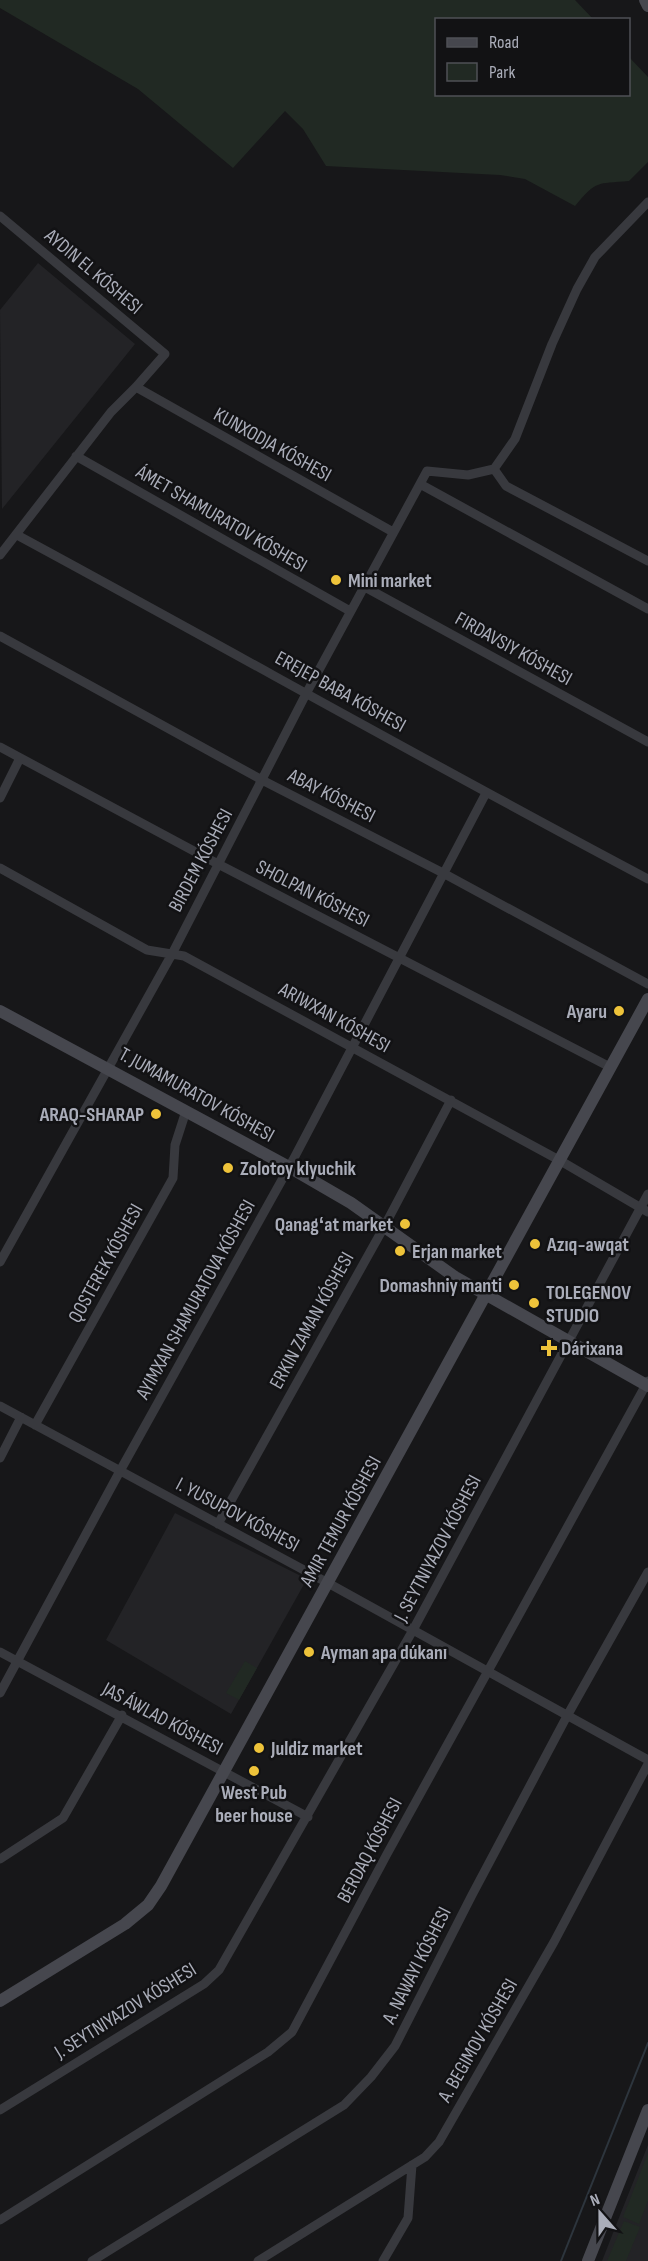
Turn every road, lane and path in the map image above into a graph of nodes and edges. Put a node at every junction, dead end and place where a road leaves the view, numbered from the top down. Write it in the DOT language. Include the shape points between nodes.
graph roads {
  1 [pos="645,0"];
  2 [pos="648,6"];
  3 [pos="648,202"];
  4 [pos="0,216"];
  5 [pos="136,387"];
  6 [pos="76,456"];
  7 [pos="494,469"];
  8 [pos="420,484"];
  9 [pos="393,532"];
  10 [pos="17,535"];
  11 [pos="0,555"];
  12 [pos="648,561"];
  13 [pos="363,586"];
  14 [pos="648,609"];
  15 [pos="350,611"];
  16 [pos="0,636"];
  17 [pos="307,692"];
  18 [pos="648,742"];
  19 [pos="0,747"];
  20 [pos="20,758"];
  21 [pos="262,780"];
  22 [pos="486,793"];
  23 [pos="0,798"];
  24 [pos="218,864"];
  25 [pos="0,868"];
  26 [pos="443,873"];
  27 [pos="648,879"];
  28 [pos="172,954"];
  29 [pos="398,957"];
  30 [pos="648,984"];
  31 [pos="648,999"];
  32 [pos="1,1014"];
  33 [pos="353,1048"];
  34 [pos="610,1067"];
  35 [pos="107,1068"];
  36 [pos="452,1100"];
  37 [pos="186,1112"];
  38 [pos="559,1160"];
  39 [pos="289,1167"];
  40 [pos="648,1194"];
  41 [pos="645,1210"];
  42 [pos="384,1227"];
  43 [pos="0,1262"];
  44 [pos="486,1295"];
  45 [pos="568,1340"];
  46 [pos="647,1384"];
  47 [pos="0,1406"];
  48 [pos="21,1417"];
  49 [pos="35,1425"];
  50 [pos="0,1458"];
  51 [pos="120,1471"];
  52 [pos="218,1524"];
  53 [pos="648,1572"];
  54 [pos="328,1583"];
  55 [pos="413,1630"];
  56 [pos="0,1652"];
  57 [pos="17,1661"];
  58 [pos="488,1671"];
  59 [pos="0,1693"];
  60 [pos="122,1715"];
  61 [pos="567,1716"];
  62 [pos="648,1760"];
  63 [pos="648,1764"];
  64 [pos="225,1771"];
  65 [pos="308,1817"];
  66 [pos="0,1859"];
  67 [pos="0,2001"];
  68 [pos="0,2110"];
  69 [pos="648,2110"];
  70 [pos="412,2165"];
  71 [pos="0,2220"];
  72 [pos="92,2261"];
  73 [pos="258,2261"];
  74 [pos="383,2261"];
  75 [pos="588,2261"];
  1 -- 2 [label="street"];
  3 -- 7 [label="street" via="595,257 552,344 516,439"];
  4 -- 5 [label="street" via="165,354"];
  5 -- 6 [label="street"];
  5 -- 9 [label="street, KUNXODJA KÓSHESI"];
  6 -- 10 [label="street"];
  6 -- 15 [label="street, ÁMET SHAMURATOV KÓSHESI"];
  7 -- 8 [label="street, BIRDEM KÓSHESI" via="468,475 427,471"];
  7 -- 12 [label="street" via="506,486"];
  8 -- 9 [label="street, BIRDEM KÓSHESI"];
  8 -- 14 [label="street"];
  9 -- 13 [label="street, BIRDEM KÓSHESI"];
  10 -- 11 [label="street"];
  10 -- 17 [label="street, EREJEP BABA KÓSHESI"];
  13 -- 15 [label="street, BIRDEM KÓSHESI"];
  13 -- 18 [label="street, FIRDAVSIY KÓSHESI"];
  15 -- 17 [label="street, BIRDEM KÓSHESI"];
  16 -- 21 [label="street, ABAY KÓSHESI"];
  17 -- 21 [label="street, BIRDEM KÓSHESI"];
  17 -- 22 [label="street, EREJEP BABA KÓSHESI"];
  19 -- 20 [label="street, SHOLPAN KÓSHESI"];
  20 -- 23 [label="street"];
  20 -- 24 [label="street, SHOLPAN KÓSHESI"];
  21 -- 24 [label="street, BIRDEM KÓSHESI"];
  21 -- 26 [label="street, ABAY KÓSHESI"];
  22 -- 26 [label="street"];
  22 -- 27 [label="street, EREJEP BABA KÓSHESI"];
  24 -- 28 [label="street, BIRDEM KÓSHESI"];
  24 -- 29 [label="street, SHOLPAN KÓSHESI"];
  25 -- 28 [label="street" via="147,950"];
  26 -- 29 [label="street"];
  26 -- 30 [label="street, ABAY KÓSHESI"];
  28 -- 33 [label="street" via="184,956"];
  28 -- 35 [label="street, BIRDEM KÓSHESI"];
  29 -- 33 [label="street"];
  29 -- 34 [label="street, SHOLPAN KÓSHESI"];
  31 -- 34 [label="street, AMIR TEMUR KÓSHESI"];
  32 -- 35 [label="street, T. JUMAMURATOV KÓSHESI"];
  33 -- 36 [label="street"];
  33 -- 39 [label="street"];
  34 -- 38 [label="street, AMIR TEMUR KÓSHESI"];
  35 -- 37 [label="street, T. JUMAMURATOV KÓSHESI"];
  35 -- 43 [label="street, BIRDEM KÓSHESI"];
  36 -- 38 [label="street"];
  36 -- 42 [label="street, ERKIN ZAMAN KÓSHESI"];
  37 -- 39 [label="street, T. JUMAMURATOV KÓSHESI"];
  37 -- 49 [label="street, QOSTEREK KÓSHESI" via="175,1145 173,1178"];
  38 -- 41 [label="street"];
  38 -- 44 [label="street, AMIR TEMUR KÓSHESI"];
  39 -- 42 [label="street, T. JUMAMURATOV KÓSHESI"];
  39 -- 51 [label="street"];
  40 -- 41 [label="street, J. SEYTNIYAZOV KÓSHESI"];
  41 -- 45 [label="street, J. SEYTNIYAZOV KÓSHESI"];
  42 -- 44 [label="street, T. JUMAMURATOV KÓSHESI"];
  42 -- 52 [label="street, ERKIN ZAMAN KÓSHESI"];
  44 -- 45 [label="street, T. JUMAMURATOV KÓSHESI"];
  44 -- 54 [label="street, AMIR TEMUR KÓSHESI"];
  45 -- 46 [label="street, T. JUMAMURATOV KÓSHESI"];
  45 -- 55 [label="street, J. SEYTNIYAZOV KÓSHESI"];
  46 -- 58 [label="street, BERDAQ KÓSHESI"];
  47 -- 48 [label="street, I. YUSUPOV KÓSHESI"];
  48 -- 49 [label="street, I. YUSUPOV KÓSHESI"];
  48 -- 50 [label="street"];
  49 -- 51 [label="street, I. YUSUPOV KÓSHESI"];
  51 -- 52 [label="street, I. YUSUPOV KÓSHESI"];
  51 -- 57 [label="street"];
  52 -- 54 [label="street, I. YUSUPOV KÓSHESI"];
  53 -- 61 [label="street"];
  54 -- 55 [label="street, I. YUSUPOV KÓSHESI"];
  54 -- 64 [label="street, AMIR TEMUR KÓSHESI"];
  55 -- 58 [label="street, I. YUSUPOV KÓSHESI"];
  55 -- 65 [label="street, J. SEYTNIYAZOV KÓSHESI"];
  56 -- 57 [label="street, JAS ÁWLAD KÓSHESI"];
  57 -- 59 [label="street"];
  57 -- 60 [label="street, JAS ÁWLAD KÓSHESI"];
  58 -- 61 [label="street, I. YUSUPOV KÓSHESI"];
  58 -- 71 [label="street, BERDAQ KÓSHESI" via="292,2032 268,2052"];
  60 -- 64 [label="street, JAS ÁWLAD KÓSHESI"];
  60 -- 66 [label="street" via="63,1818"];
  61 -- 62 [label="street, I. YUSUPOV KÓSHESI"];
  61 -- 72 [label="street" via="395,2046 371,2077 344,2105"];
  63 -- 70 [label="street, A. BEGIMOV KÓSHESI" via="554,1942 439,2142"];
  64 -- 65 [label="street, JAS ÁWLAD KÓSHESI"];
  64 -- 67 [label="street, AMIR TEMUR KÓSHESI" via="148,1905 98,1942"];
  65 -- 68 [label="street, J. SEYTNIYAZOV KÓSHESI" via="219,1970 204,1984"];
  69 -- 75 [label="street"];
  70 -- 73 [label="street, A. BEGIMOV KÓSHESI"];
  70 -- 74 [label="street" via="408,2218"];
}
